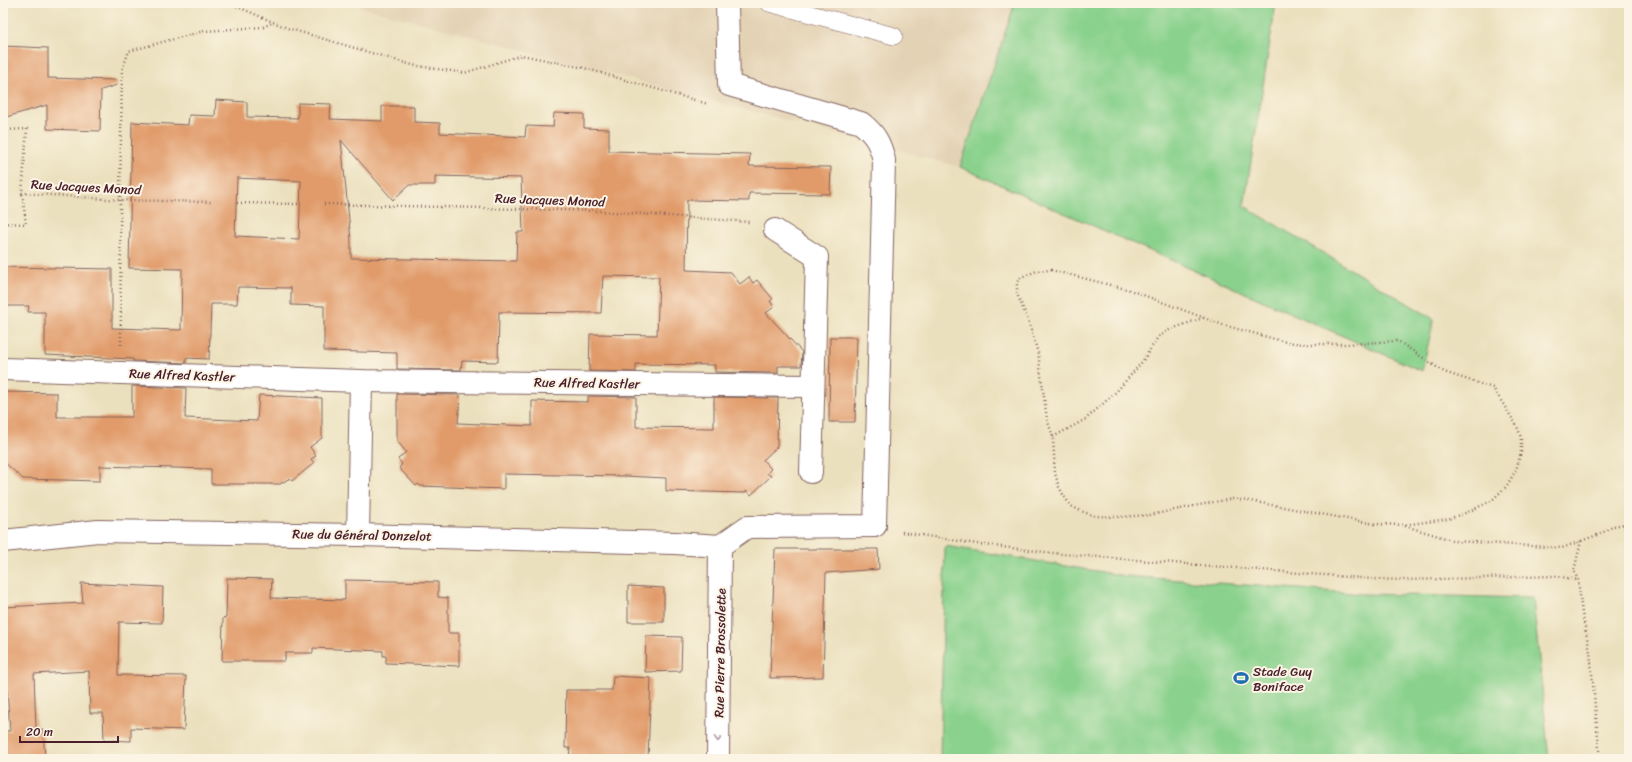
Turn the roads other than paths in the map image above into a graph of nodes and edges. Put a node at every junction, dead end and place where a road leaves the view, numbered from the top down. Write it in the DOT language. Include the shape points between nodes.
graph roads {
  1 [pos="727,3"];
  2 [pos="770,3"];
  3 [pos="894,36"];
  4 [pos="775,230"];
  5 [pos="3,369"];
  6 [pos="361,380"];
  7 [pos="812,386"];
  8 [pos="811,472"];
  9 [pos="358,535"];
  10 [pos="3,541"];
  11 [pos="720,546"];
  12 [pos="718,759"];
  1 -- 11 [label="street" via="729,85 861,123 881,145 884,160 875,526 747,527"];
  2 -- 3 [label="lane"];
  4 -- 7 [label="street" via="817,257"];
  5 -- 6 [label="street, Rue Alfred Kastler"];
  6 -- 7 [label="street, Rue Alfred Kastler"];
  6 -- 9 [label="street"];
  7 -- 8 [label="street"];
  9 -- 10 [label="street, Rue du Général Donzelot" via="98,532"];
  9 -- 11 [label="street, Rue du Général Donzelot"];
  11 -- 12 [label="street, Rue Pierre Brossolette, one-way"];
}
